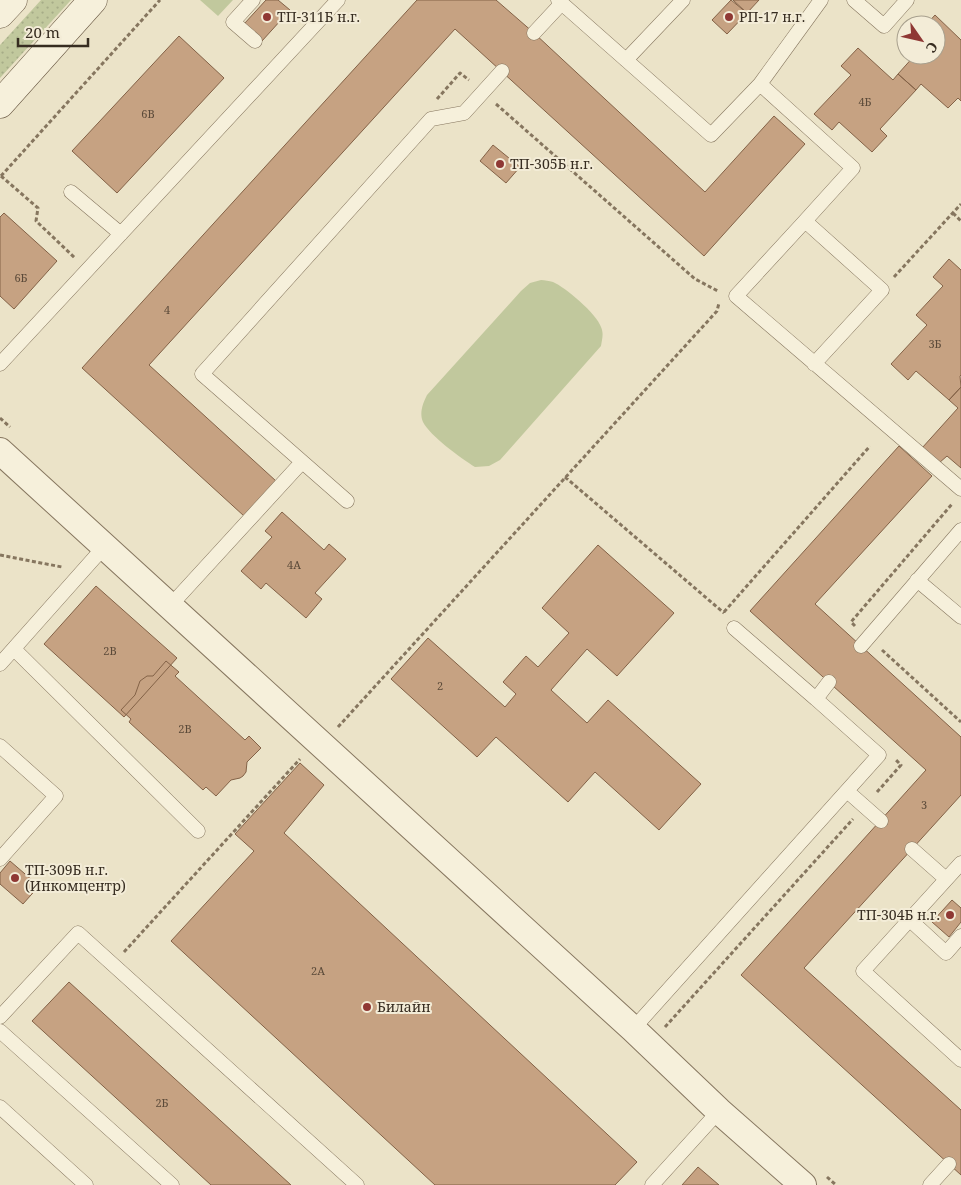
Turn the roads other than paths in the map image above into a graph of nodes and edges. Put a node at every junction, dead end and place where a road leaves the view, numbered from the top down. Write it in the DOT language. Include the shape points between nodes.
graph roads {
  1 [pos="13,0"];
  2 [pos="93,0"];
  3 [pos="253,0"];
  4 [pos="684,0"];
  5 [pos="821,0"];
  6 [pos="854,0"];
  7 [pos="907,0"];
  8 [pos="335,1"];
  9 [pos="559,2"];
  10 [pos="0,14"];
  11 [pos="534,33"];
  12 [pos="255,41"];
  13 [pos="626,60"];
  14 [pos="502,71"];
  15 [pos="760,84"];
  16 [pos="0,104"];
  17 [pos="71,192"];
  18 [pos="805,221"];
  19 [pos="121,234"];
  20 [pos="0,364"];
  21 [pos="814,364"];
  22 [pos="0,451"];
  23 [pos="302,462"];
  24 [pos="958,496"];
  25 [pos="347,501"];
  26 [pos="961,530"];
  27 [pos="104,547"];
  28 [pos="917,580"];
  29 [pos="170,606"];
  30 [pos="961,617"];
  31 [pos="734,628"];
  32 [pos="864,642"];
  33 [pos="14,649"];
  34 [pos="0,664"];
  35 [pos="829,682"];
  36 [pos="816,699"];
  37 [pos="0,746"];
  38 [pos="847,791"];
  39 [pos="881,821"];
  40 [pos="198,831"];
  41 [pos="912,849"];
  42 [pos="0,858"];
  43 [pos="961,863"];
  44 [pos="946,879"];
  45 [pos="909,919"];
  46 [pos="961,936"];
  47 [pos="0,1017"];
  48 [pos="633,1029"];
  49 [pos="0,1031"];
  50 [pos="961,1060"];
  51 [pos="0,1107"];
  52 [pos="719,1111"];
  53 [pos="949,1164"];
  54 [pos="86,1185"];
  55 [pos="172,1185"];
  56 [pos="357,1185"];
  57 [pos="652,1185"];
  58 [pos="802,1185"];
  59 [pos="930,1185"];
  1 -- 10 [label="main road"];
  2 -- 16 [label="main road"];
  3 -- 12 [label="lane" via="233,22"];
  4 -- 13 [label="lane"];
  5 -- 15 [label="lane"];
  6 -- 7 [label="lane" via="884,26"];
  8 -- 19 [label="lane"];
  9 -- 11 [label="lane"];
  9 -- 13 [label="lane"];
  13 -- 15 [label="lane" via="711,135"];
  14 -- 23 [label="lane" via="464,113 431,119 202,374"];
  15 -- 18 [label="lane" via="853,168"];
  17 -- 19 [label="lane"];
  18 -- 21 [label="lane" via="882,290"];
  18 -- 21 [label="lane" via="736,296"];
  19 -- 20 [label="lane"];
  21 -- 24 [label="lane"];
  22 -- 27 [label="street"];
  23 -- 25 [label="lane"];
  23 -- 29 [label="lane"];
  26 -- 28 [label="lane"];
  27 -- 29 [label="street"];
  27 -- 33 [label="lane"];
  28 -- 30 [label="lane"];
  28 -- 32 [label="lane"];
  29 -- 48 [label="street" via="327,734"];
  31 -- 36 [label="lane"];
  33 -- 34 [label="lane"];
  33 -- 40 [label="lane"];
  35 -- 36 [label="lane"];
  36 -- 38 [label="lane" via="879,755"];
  37 -- 42 [label="lane" via="56,796"];
  38 -- 39 [label="lane"];
  38 -- 48 [label="lane"];
  41 -- 44 [label="lane"];
  43 -- 44 [label="lane"];
  44 -- 45 [label="lane"];
  45 -- 46 [label="lane" via="946,953"];
  45 -- 50 [label="lane" via="863,972"];
  47 -- 56 [label="lane" via="78,933"];
  48 -- 52 [label="street"];
  49 -- 55 [label="lane"];
  51 -- 54 [label="lane"];
  52 -- 57 [label="lane"];
  52 -- 58 [label="street"];
  53 -- 59 [label="lane"];
}
